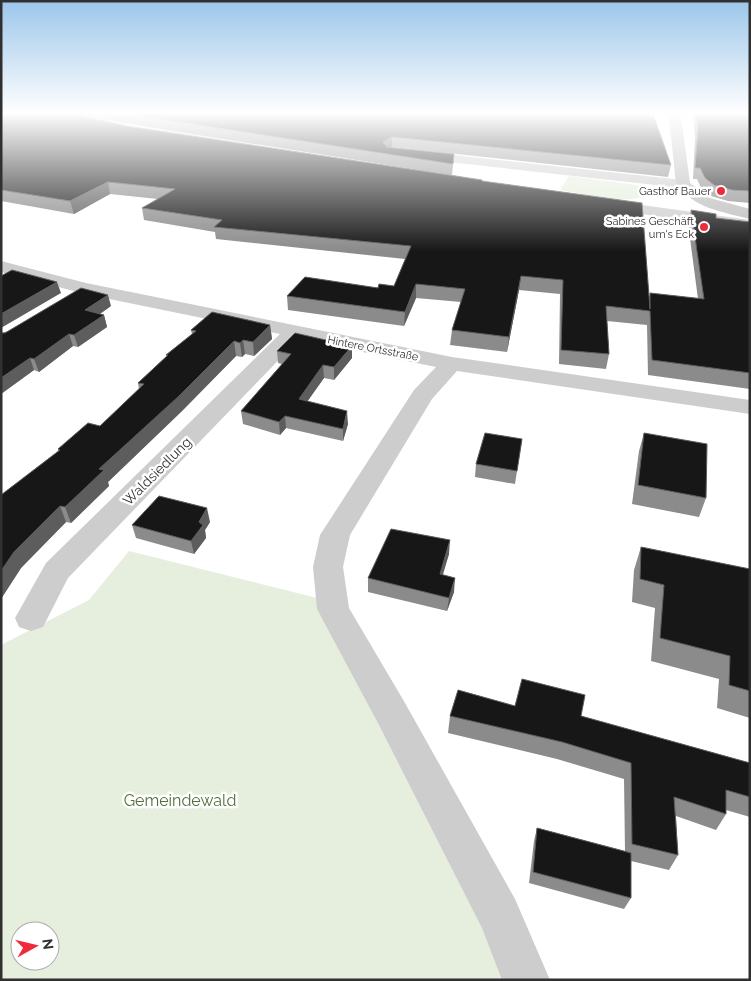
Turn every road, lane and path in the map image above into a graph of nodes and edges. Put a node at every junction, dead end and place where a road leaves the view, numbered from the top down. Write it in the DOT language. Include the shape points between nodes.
graph roads {
  1 [pos="466,160"];
  2 [pos="683,160"];
  3 [pos="510,164"];
  4 [pos="497,179"];
  5 [pos="686,188"];
  6 [pos="593,203"];
  7 [pos="750,214"];
  8 [pos="681,216"];
  9 [pos="750,225"];
  10 [pos="1,266"];
  11 [pos="85,288"];
  12 [pos="60,303"];
  13 [pos="294,332"];
  14 [pos="452,364"];
  15 [pos="750,406"];
  16 [pos="31,618"];
  17 [pos="526,980"];
  1 -- 3 [label="street"];
  2 -- 5 [label="main road"];
  3 -- 4 [label="street"];
  3 -- 5 [label="street"];
  5 -- 7 [label="main road" via="702,200"];
  5 -- 8 [label="street" via="678,194"];
  6 -- 8 [label="street"];
  8 -- 9 [label="street"];
  10 -- 11 [label="street, Hintere Ortsstraße"];
  11 -- 12 [label="street"];
  11 -- 13 [label="street, Hintere Ortsstraße"];
  13 -- 14 [label="street, Hintere Ortsstraße"];
  13 -- 16 [label="street, Waldsiedlung" via="58,571"];
  14 -- 15 [label="street, Hintere Ortsstraße"];
  14 -- 17 [label="street" via="422,395 335,535 328,567 332,609 500,915"];
}
